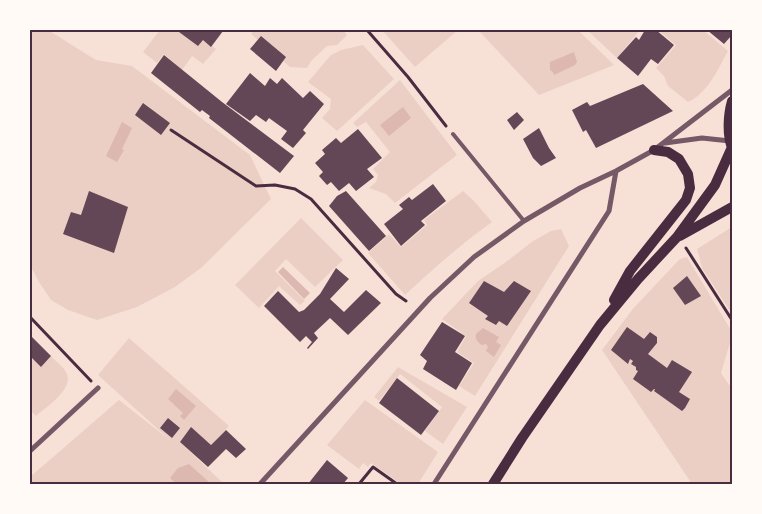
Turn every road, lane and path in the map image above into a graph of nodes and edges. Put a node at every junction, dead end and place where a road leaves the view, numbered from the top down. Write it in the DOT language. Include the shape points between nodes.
graph roads {
  1 [pos="367,30"];
  2 [pos="732,90"];
  3 [pos="732,101"];
  4 [pos="171,130"];
  5 [pos="452,134"];
  6 [pos="664,143"];
  7 [pos="731,145"];
  8 [pos="654,150"];
  9 [pos="616,171"];
  10 [pos="732,207"];
  11 [pos="524,221"];
  12 [pos="673,241"];
  13 [pos="406,301"];
  14 [pos="30,317"];
  15 [pos="732,320"];
  16 [pos="600,325"];
  17 [pos="98,388"];
  18 [pos="30,451"];
  19 [pos="260,484"];
  20 [pos="359,484"];
  21 [pos="397,484"];
  22 [pos="434,484"];
  23 [pos="493,484"];
  1 -- 5 [label="path"];
  2 -- 6 [label="street"];
  3 -- 7 [label="main road"];
  4 -- 13 [label="path" via="256,186 275,185 295,190 311,199 396,294"];
  5 -- 11 [label="lane"];
  6 -- 7 [label="street" via="702,138"];
  6 -- 8 [label="street"];
  7 -- 12 [label="main road" via="715,185"];
  8 -- 9 [label="street"];
  8 -- 16 [label="main road" via="668,152 679,159 688,174 690,188 686,200 630,271"];
  9 -- 11 [label="street"];
  9 -- 22 [label="street" via="609,211"];
  10 -- 12 [label="main road"];
  11 -- 19 [label="street" via="474,257 430,298"];
  12 -- 15 [label="path" via="685,246"];
  12 -- 16 [label="main road"];
  14 -- 17 [label="path"];
  16 -- 23 [label="main road"];
  17 -- 18 [label="street"];
  20 -- 21 [label="path" via="373,466"];
}
